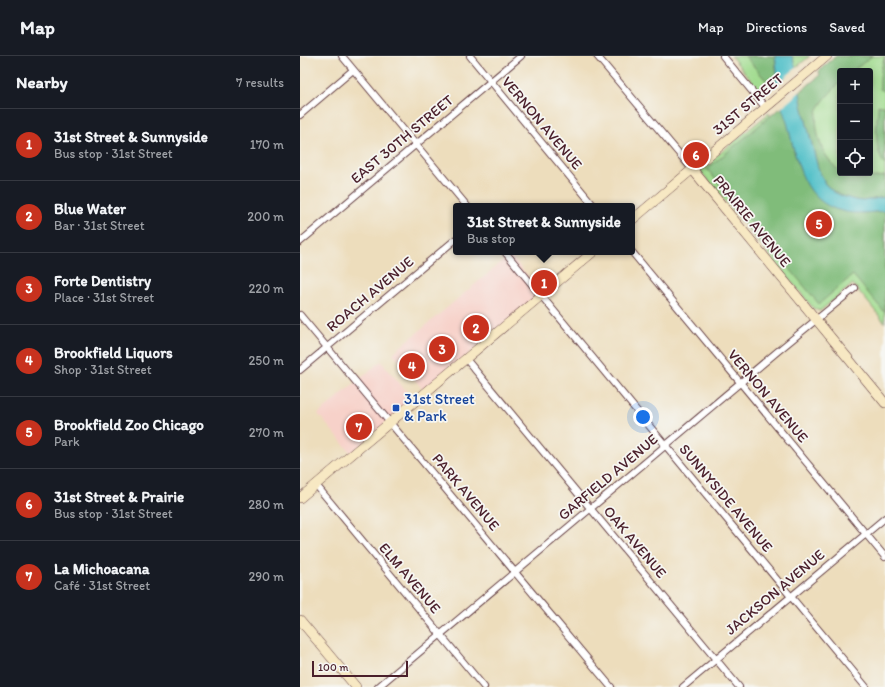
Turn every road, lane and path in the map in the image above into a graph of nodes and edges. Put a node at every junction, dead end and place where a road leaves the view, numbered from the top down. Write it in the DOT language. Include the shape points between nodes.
graph roads {
  1 [pos="342,56"];
  2 [pos="470,56"];
  3 [pos="522,56"];
  4 [pos="597,56"];
  5 [pos="723,56"];
  6 [pos="824,58"];
  7 [pos="354,70"];
  8 [pos="491,82"];
  9 [pos="765,108"];
  10 [pos="300,115"];
  11 [pos="416,145"];
  12 [pos="692,169"];
  13 [pos="464,203"];
  14 [pos="592,203"];
  15 [pos="635,217"];
  16 [pos="300,242"];
  17 [pos="453,242"];
  18 [pos="507,255"];
  19 [pos="590,255"];
  20 [pos="634,255"];
  21 [pos="855,288"];
  22 [pos="541,296"];
  23 [pos="300,315"];
  24 [pos="816,320"];
  25 [pos="327,347"];
  26 [pos="466,359"];
  27 [pos="300,370"];
  28 [pos="741,383"];
  29 [pos="885,403"];
  30 [pos="391,422"];
  31 [pos="666,446"];
  32 [pos="316,485"];
  33 [pos="300,498"];
  34 [pos="590,508"];
  35 [pos="885,518"];
  36 [pos="866,534"];
  37 [pos="885,557"];
  38 [pos="516,572"];
  39 [pos="790,596"];
  40 [pos="300,620"];
  41 [pos="440,635"];
  42 [pos="716,659"];
  43 [pos="356,687"];
  44 [pos="378,687"];
  45 [pos="484,687"];
  46 [pos="611,687"];
  47 [pos="683,687"];
  48 [pos="739,687"];
  49 [pos="866,687"];
  1 -- 7 [label="street"];
  2 -- 8 [label="street, VERNON AVENUE"];
  3 -- 8 [label="street, EAST 30TH STREET"];
  4 -- 12 [label="street, PRAIRIE AVENUE"];
  5 -- 9 [label="street"];
  6 -- 9 [label="main road, 31ST STREET"];
  7 -- 10 [label="street"];
  7 -- 11 [label="street"];
  8 -- 11 [label="street, EAST 30TH STREET"];
  8 -- 14 [label="street, VERNON AVENUE"];
  9 -- 12 [label="main road, 31ST STREET"];
  11 -- 13 [label="street"];
  11 -- 16 [label="street, EAST 30TH STREET"];
  12 -- 15 [label="main road, 31ST STREET"];
  12 -- 24 [label="main road, PRAIRIE AVENUE"];
  17 -- 25 [label="street, ROACH AVENUE"];
  18 -- 22 [label="street, SUNNYSIDE AVENUE"];
  19 -- 22 [label="main road"];
  20 -- 28 [label="street, VERNON AVENUE"];
  21 -- 24 [label="street, GARFIELD AVENUE"];
  22 -- 26 [label="main road"];
  22 -- 31 [label="street, SUNNYSIDE AVENUE"];
  23 -- 25 [label="street, PARK AVENUE"];
  24 -- 28 [label="street, GARFIELD AVENUE"];
  24 -- 29 [label="main road, PRAIRIE AVENUE"];
  25 -- 27 [label="street, ROACH AVENUE"];
  25 -- 30 [label="street, PARK AVENUE"];
  26 -- 30 [label="main road"];
  26 -- 34 [label="street, OAK AVENUE"];
  28 -- 31 [label="street, GARFIELD AVENUE"];
  28 -- 36 [label="street, VERNON AVENUE"];
  30 -- 32 [label="main road"];
  30 -- 38 [label="street, PARK AVENUE"];
  31 -- 34 [label="street, GARFIELD AVENUE"];
  31 -- 39 [label="street, SUNNYSIDE AVENUE"];
  32 -- 33 [label="main road"];
  32 -- 41 [label="street, ELM AVENUE"];
  34 -- 38 [label="street, GARFIELD AVENUE"];
  34 -- 42 [label="street, OAK AVENUE"];
  35 -- 36 [label="street, JACKSON AVENUE"];
  36 -- 37 [label="street, VERNON AVENUE"];
  36 -- 39 [label="street, JACKSON AVENUE"];
  38 -- 41 [label="street, GARFIELD AVENUE"];
  38 -- 46 [label="street, PARK AVENUE"];
  39 -- 42 [label="street, JACKSON AVENUE"];
  39 -- 49 [label="street, SUNNYSIDE AVENUE"];
  40 -- 43 [label="main road"];
  41 -- 44 [label="street, GARFIELD AVENUE"];
  41 -- 45 [label="street, ELM AVENUE"];
  42 -- 47 [label="street, JACKSON AVENUE"];
  42 -- 48 [label="street, OAK AVENUE"];
}
